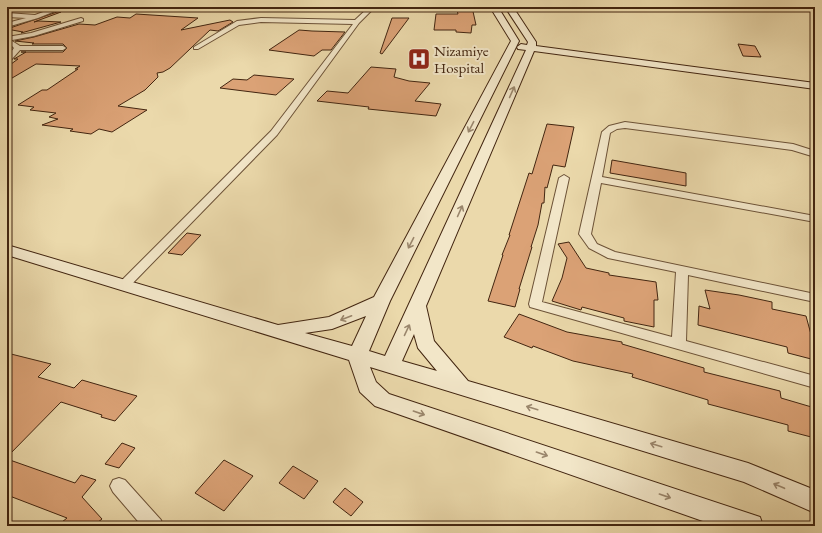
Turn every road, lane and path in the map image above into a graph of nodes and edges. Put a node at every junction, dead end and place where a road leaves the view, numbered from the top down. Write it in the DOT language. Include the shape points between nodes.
graph roads {
  1 [pos="62,7"];
  2 [pos="372,7"];
  3 [pos="494,7"];
  4 [pos="509,7"];
  5 [pos="7,15"];
  6 [pos="36,16"];
  7 [pos="81,20"];
  8 [pos="357,22"];
  9 [pos="7,25"];
  10 [pos="7,40"];
  11 [pos="534,42"];
  12 [pos="514,43"];
  13 [pos="18,48"];
  14 [pos="63,48"];
  15 [pos="196,48"];
  16 [pos="575,54"];
  17 [pos="9,61"];
  18 [pos="523,66"];
  19 [pos="815,78"];
  20 [pos="815,86"];
  21 [pos="815,154"];
  22 [pos="564,178"];
  23 [pos="597,179"];
  24 [pos="815,219"];
  25 [pos="7,250"];
  26 [pos="682,270"];
  27 [pos="124,285"];
  28 [pos="815,298"];
  29 [pos="381,301"];
  30 [pos="418,307"];
  31 [pos="274,330"];
  32 [pos="679,344"];
  33 [pos="357,356"];
  34 [pos="391,365"];
  35 [pos="815,382"];
  36 [pos="462,387"];
  37 [pos="119,486"];
  38 [pos="815,502"];
  39 [pos="154,526"];
  40 [pos="751,526"];
  1 -- 6 [label="street"];
  2 -- 8 [label="street"];
  3 -- 12 [label="street"];
  4 -- 11 [label="street"];
  5 -- 6 [label="street"];
  6 -- 9 [label="street"];
  7 -- 10 [label="street"];
  8 -- 15 [label="street" via="245,21 237,23"];
  8 -- 27 [label="street" via="274,132"];
  10 -- 13 [label="street"];
  11 -- 12 [label="street"];
  11 -- 16 [label="street"];
  11 -- 18 [label="street"];
  11 -- 19 [label="street"];
  12 -- 29 [label="street, one-way"];
  13 -- 14 [label="street"];
  13 -- 17 [label="street"];
  16 -- 18 [label="street" via="536,58"];
  16 -- 20 [label="street"];
  30 -- 18 [label="street, one-way"];
  21 -- 23 [label="street" via="793,147 625,125 615,126 606,132"];
  22 -- 32 [label="street" via="535,304"];
  23 -- 24 [label="street"];
  23 -- 26 [label="street" via="585,234 593,246 612,255"];
  25 -- 27 [label="street"];
  26 -- 28 [label="street"];
  26 -- 32 [label="street"];
  27 -- 31 [label="street"];
  29 -- 31 [label="street, one-way" via="332,323"];
  29 -- 33 [label="street"];
  34 -- 30 [label="street, one-way"];
  30 -- 36 [label="street" via="425,343"];
  31 -- 33 [label="street"];
  32 -- 35 [label="street"];
  33 -- 34 [label="street"];
  33 -- 40 [label="street, one-way" via="367,386 382,400"];
  34 -- 36 [label="street"];
  38 -- 36 [label="street, one-way" via="748,473"];
  37 -- 39 [label="street"];
}
